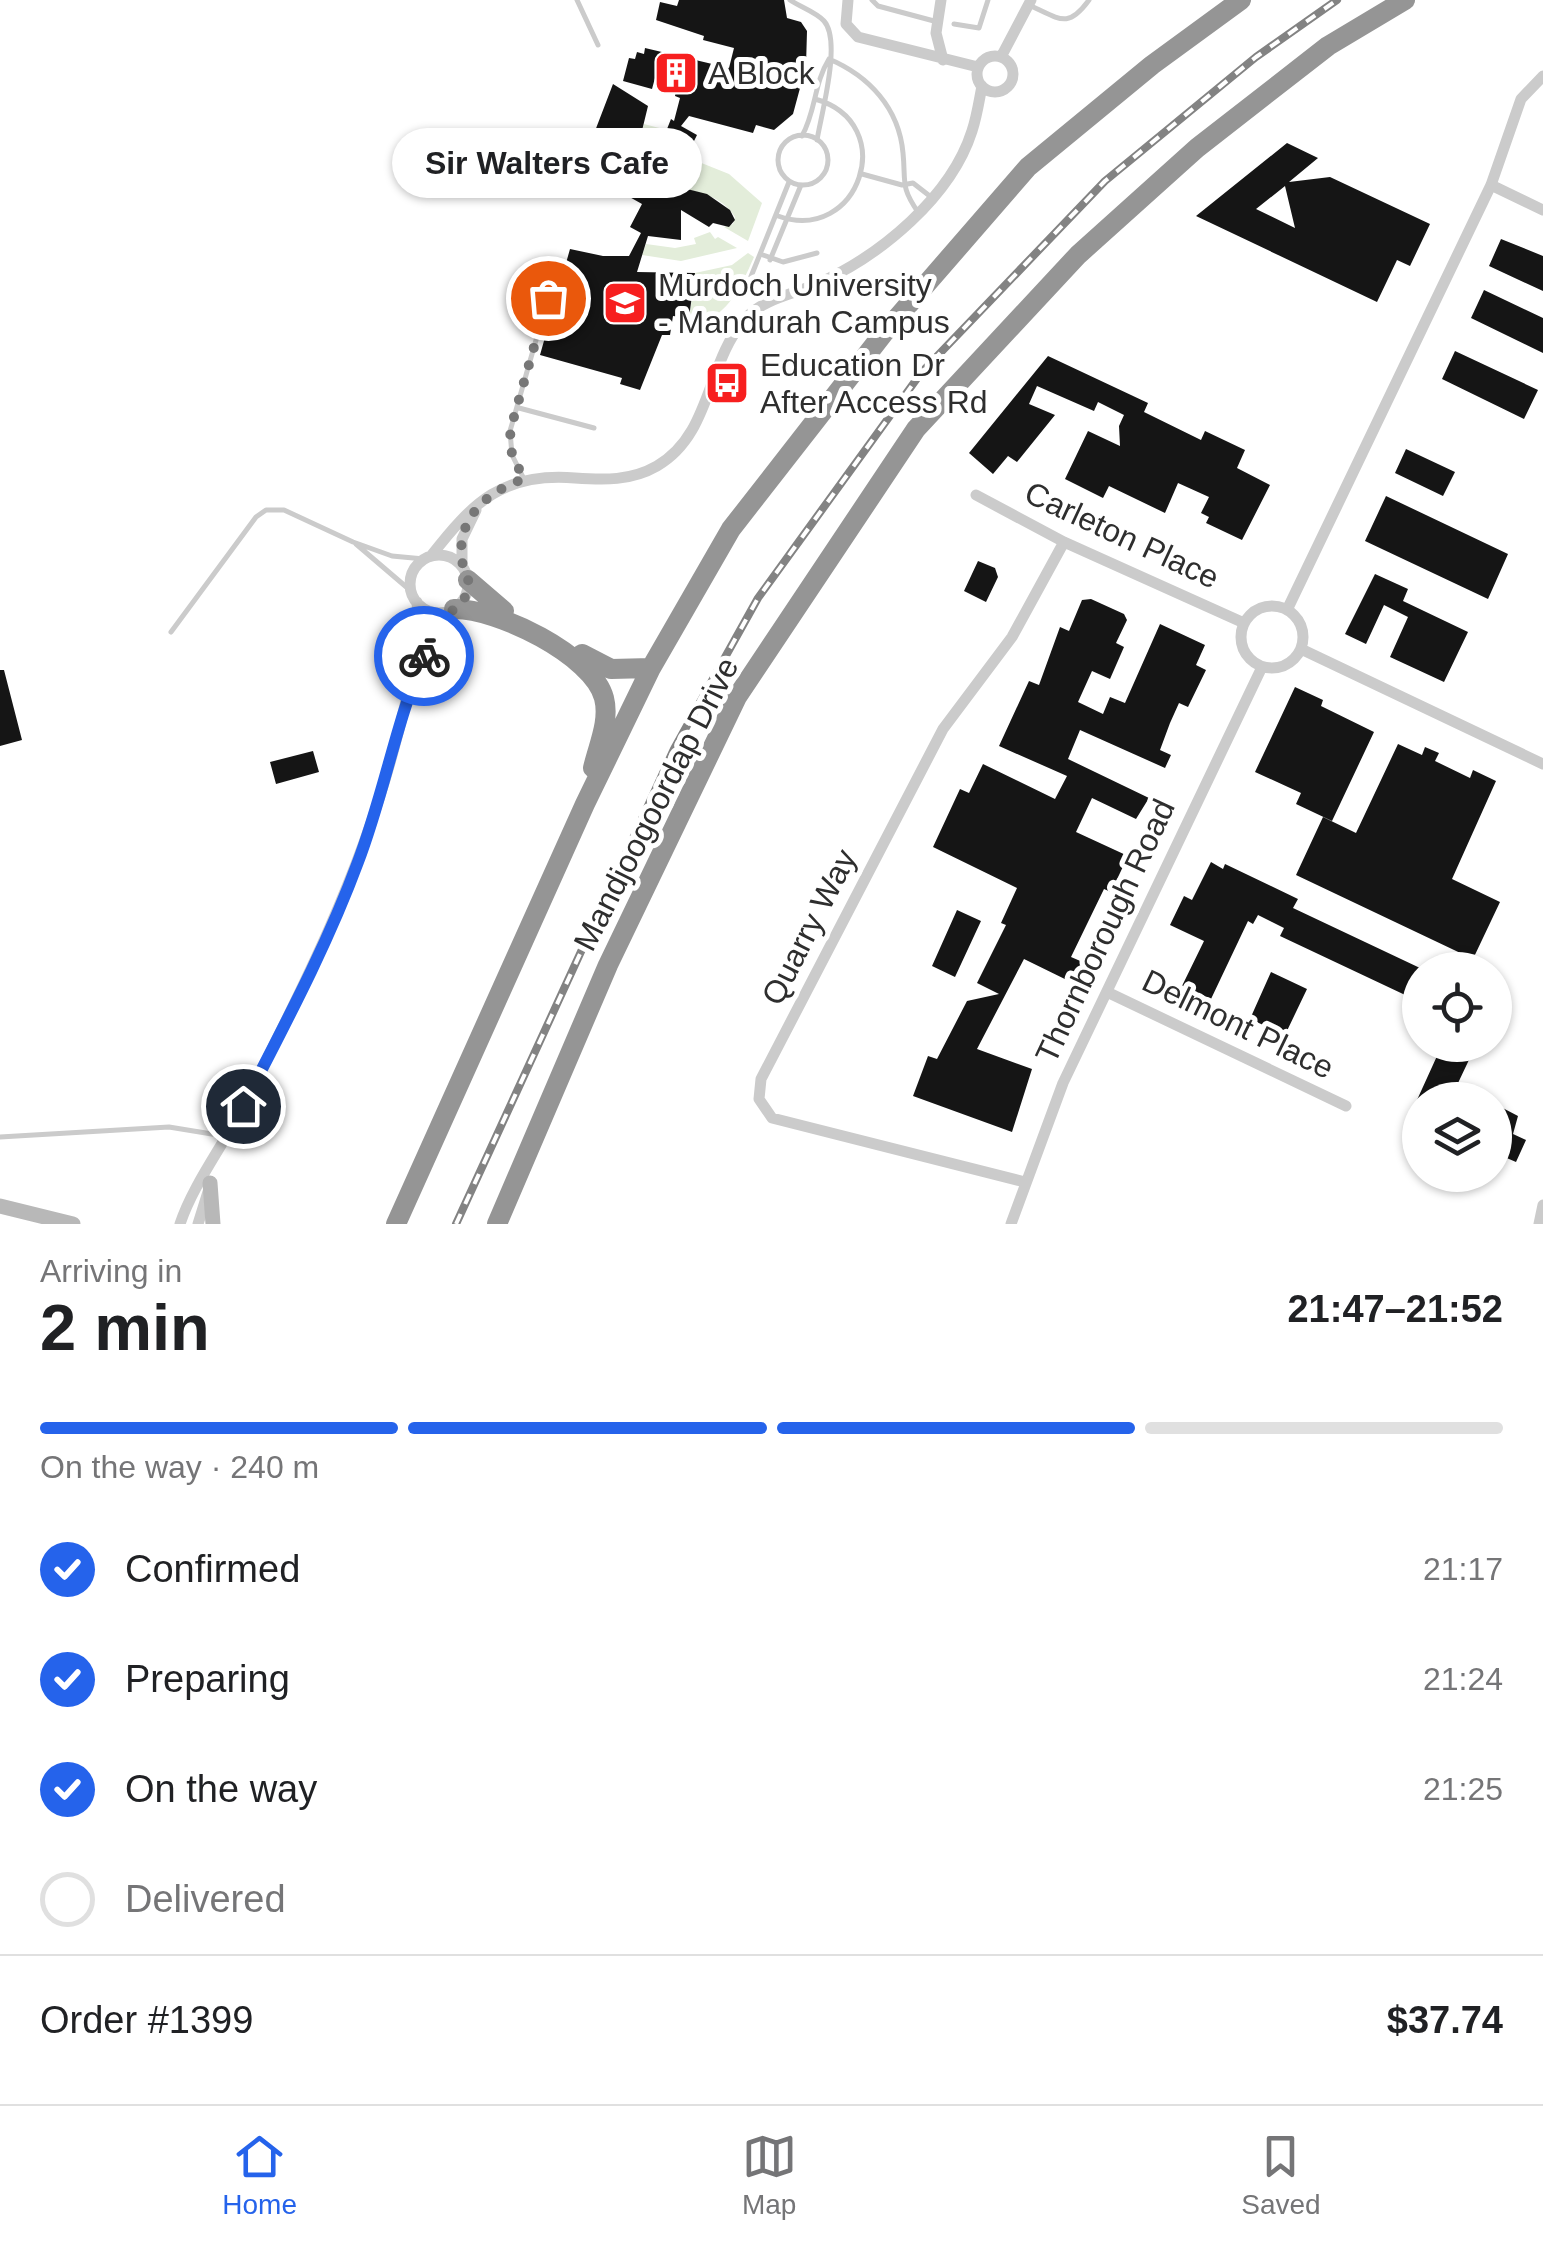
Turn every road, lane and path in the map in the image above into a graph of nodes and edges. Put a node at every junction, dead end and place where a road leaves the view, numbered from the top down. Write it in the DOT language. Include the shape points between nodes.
graph roads {
  1 [pos="577,0"];
  2 [pos="790,0"];
  3 [pos="848,0"];
  4 [pos="872,0"];
  5 [pos="941,0"];
  6 [pos="988,0"];
  7 [pos="1089,0"];
  8 [pos="1241,0"];
  9 [pos="1404,0"];
  10 [pos="1030,2"];
  11 [pos="936,21"];
  12 [pos="954,24"];
  13 [pos="598,45"];
  14 [pos="1002,57"];
  15 [pos="829,59"];
  16 [pos="943,60"];
  17 [pos="978,67"];
  18 [pos="1543,76"];
  19 [pos="982,86"];
  20 [pos="814,99"];
  21 [pos="824,102"];
  22 [pos="802,136"];
  23 [pos="817,140"];
  24 [pos="862,174"];
  25 [pos="789,182"];
  26 [pos="902,184"];
  27 [pos="1491,185"];
  28 [pos="801,186"];
  29 [pos="931,198"];
  30 [pos="1543,210"];
  31 [pos="918,212"];
  32 [pos="778,216"];
  33 [pos="786,218"];
  34 [pos="818,253"];
  35 [pos="762,255"];
  36 [pos="770,260"];
  37 [pos="750,279"];
  38 [pos="548,298"];
  39 [pos="519,408"];
  40 [pos="594,428"];
  41 [pos="524,479"];
  42 [pos="976,495"];
  43 [pos="480,502"];
  44 [pos="354,542"];
  45 [pos="1064,542"];
  46 [pos="427,557"];
  47 [pos="465,572"];
  48 [pos="414,596"];
  49 [pos="453,610"];
  50 [pos="1287,610"];
  51 [pos="1244,623"];
  52 [pos="171,632"];
  53 [pos="1301,649"];
  54 [pos="1262,667"];
  55 [pos="651,668"];
  56 [pos="407,698"];
  57 [pos="1543,764"];
  58 [pos="584,804"];
  59 [pos="1107,992"];
  60 [pos="1346,1106"];
  61 [pos="0,1137"];
  62 [pos="227,1137"];
  63 [pos="216,1159"];
  64 [pos="1024,1182"];
  65 [pos="210,1183"];
  66 [pos="0,1206"];
  67 [pos="1543,1206"];
  68 [pos="73,1224"];
  69 [pos="180,1224"];
  70 [pos="198,1224"];
  71 [pos="214,1224"];
  72 [pos="396,1224"];
  73 [pos="497,1224"];
  74 [pos="1011,1224"];
  75 [pos="1539,1224"];
  1 -- 13 [label="lane"];
  2 -- 15 [label="lane" via="827,26"];
  3 -- 16 [label="street" via="846,24 858,37"];
  4 -- 11 [label="lane"];
  5 -- 11 [label="street"];
  6 -- 12 [label="lane" via="979,28"];
  7 -- 10 [label="lane" via="1068,20"];
  8 -- 55 [label="highway, Mandjoogoordap Drive" via="1028,168 883,334 731,529"];
  9 -- 73 [label="highway, Mandjoogoordap Drive" via="1328,46 1197,148 1078,255 916,429 737,698 608,965"];
  10 -- 14 [label="street"];
  11 -- 16 [label="street"];
  14 -- 17 [label="street" via="990,56"];
  14 -- 19 [label="street" via="1012,70 1008,86"];
  15 -- 20 [label="lane"];
  15 -- 21 [label="lane"];
  15 -- 26 [label="lane" via="874,87 894,116"];
  16 -- 17 [label="street"];
  17 -- 19 [label="street"];
  18 -- 27 [label="street" via="1520,99"];
  19 -- 29 [label="street" via="967,144"];
  20 -- 21 [label="lane"];
  20 -- 22 [label="lane"];
  21 -- 23 [label="lane"];
  21 -- 24 [label="lane" via="854,126"];
  22 -- 23 [label="lane"];
  22 -- 25 [label="lane" via="788,139 778,155"];
  23 -- 28 [label="lane" via="827,169"];
  24 -- 26 [label="lane"];
  24 -- 33 [label="lane" via="832,212"];
  25 -- 28 [label="lane"];
  25 -- 32 [label="lane"];
  26 -- 29 [label="lane"];
  26 -- 31 [label="lane"];
  27 -- 30 [label="street"];
  27 -- 50 [label="street"];
  28 -- 33 [label="lane"];
  29 -- 31 [label="street"];
  31 -- 41 [label="street" via="863,259 750,313 693,431 662,464 618,480"];
  32 -- 33 [label="lane"];
  32 -- 35 [label="lane"];
  33 -- 36 [label="lane"];
  34 -- 36 [label="lane"];
  35 -- 36 [label="lane"];
  35 -- 37 [label="lane"];
  38 -- 39 [label="lane"];
  39 -- 40 [label="lane"];
  39 -- 41 [label="lane" via="510,447"];
  41 -- 43 [label="street"];
  42 -- 45 [label="street, Carleton Place"];
  43 -- 46 [label="street"];
  43 -- 47 [label="street" via="464,533"];
  44 -- 46 [label="lane" via="392,556"];
  44 -- 48 [label="lane"];
  44 -- 52 [label="lane" via="284,510 263,512"];
  45 -- 51 [label="street, Carleton Place"];
  45 -- 64 [label="street, Quarry Way" via="1012,637 943,729 761,1079 759,1099 772,1118"];
  46 -- 47 [label="street" via="448,556"];
  46 -- 48 [label="street" via="412,572"];
  47 -- 49 [label="street" via="466,596"];
  47 -- 55 [label="highway" via="498,608 611,669"];
  48 -- 49 [label="street" via="433,612"];
  48 -- 56 [label="street" via="418,632"];
  49 -- 56 [label="street" via="429,645"];
  49 -- 58 [label="highway" via="498,616 592,673 606,712"];
  50 -- 51 [label="street" via="1262,608"];
  50 -- 53 [label="street" via="1302,626"];
  51 -- 54 [label="street" via="1243,649"];
  53 -- 54 [label="street" via="1292,662"];
  53 -- 57 [label="street"];
  54 -- 59 [label="street, Thornborough Road"];
  55 -- 58 [label="highway, Mandjoogoordap Drive"];
  56 -- 62 [label="street" via="352,880"];
  58 -- 72 [label="highway, Mandjoogoordap Drive"];
  59 -- 60 [label="street, Delmont Place"];
  59 -- 64 [label="street, Thornborough Road"];
  61 -- 62 [label="lane" via="170,1126"];
  62 -- 63 [label="street"];
  63 -- 65 [label="street"];
  63 -- 69 [label="street" via="190,1195"];
  64 -- 74 [label="street, Thornborough Road"];
  65 -- 70 [label="street"];
  65 -- 71 [label="main road"];
  66 -- 68 [label="main road"];
  67 -- 75 [label="street"];
}
